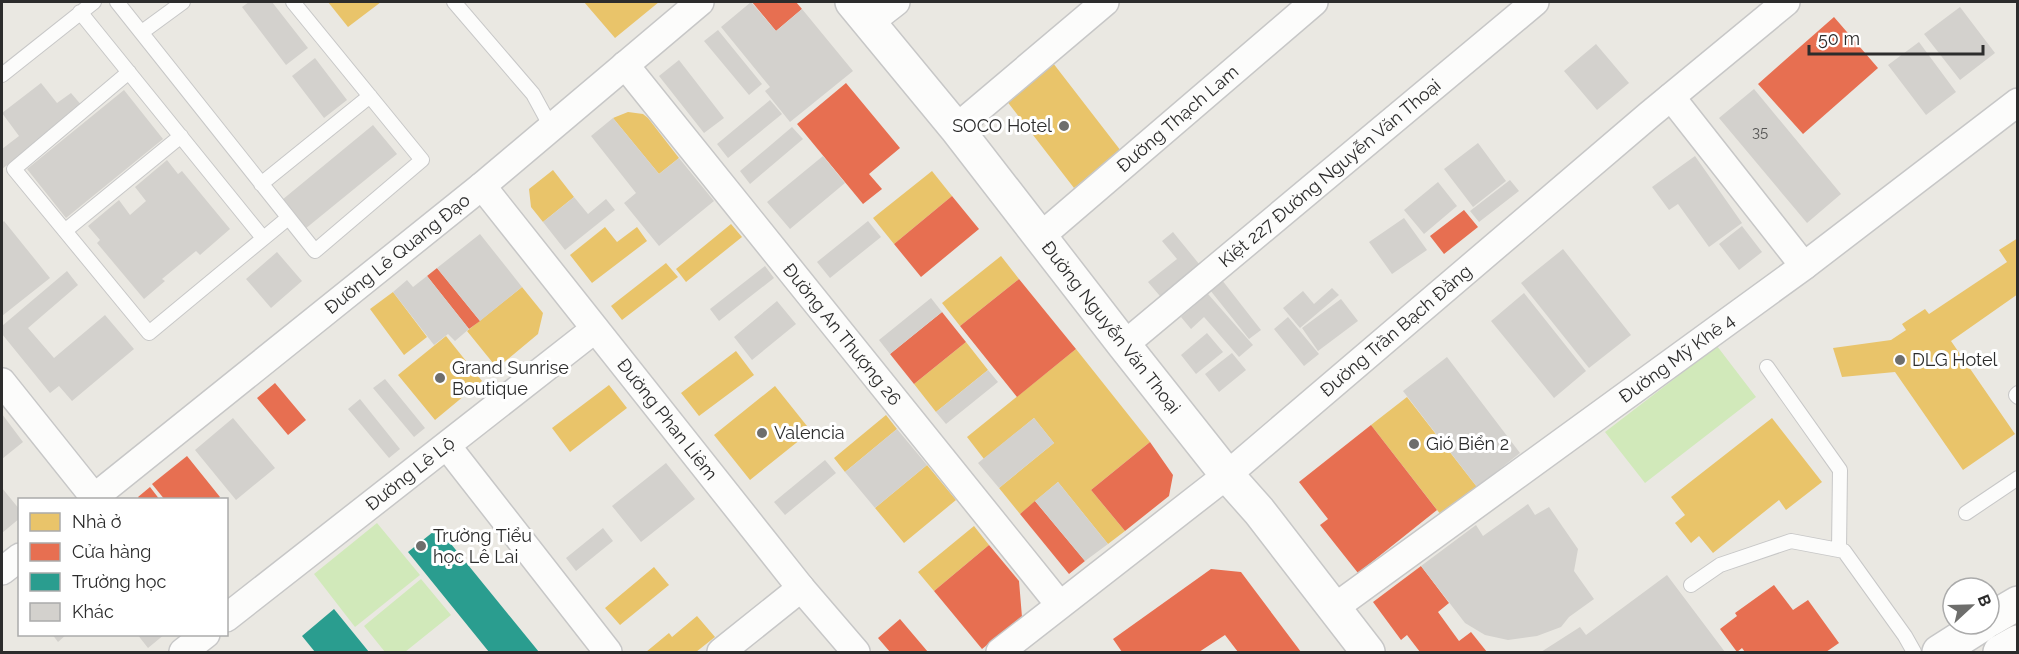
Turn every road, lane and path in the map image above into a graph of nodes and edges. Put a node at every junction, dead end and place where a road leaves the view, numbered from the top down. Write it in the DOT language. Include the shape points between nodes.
graph roads {
  1 [pos="94,2"];
  2 [pos="117,2"];
  3 [pos="183,2"];
  4 [pos="293,2"];
  5 [pos="454,2"];
  6 [pos="699,2"];
  7 [pos="896,2"];
  8 [pos="1105,2"];
  9 [pos="1535,2"];
  10 [pos="1786,2"];
  11 [pos="1310,3"];
  12 [pos="80,12"];
  13 [pos="861,12"];
  14 [pos="142,32"];
  15 [pos="625,65"];
  16 [pos="129,72"];
  17 [pos="2,75"];
  18 [pos="370,96"];
  19 [pos="1671,97"];
  20 [pos="2018,102"];
  21 [pos="551,127"];
  22 [pos="956,129"];
  23 [pos="181,136"];
  24 [pos="261,184"];
  25 [pos="482,186"];
  26 [pos="288,218"];
  27 [pos="66,230"];
  28 [pos="1041,236"];
  29 [pos="263,238"];
  30 [pos="1804,266"];
  31 [pos="595,329"];
  32 [pos="1124,345"];
  33 [pos="1767,367"];
  34 [pos="2,382"];
  35 [pos="447,446"];
  36 [pos="1227,475"];
  37 [pos="2018,478"];
  38 [pos="92,498"];
  39 [pos="1966,513"];
  40 [pos="1839,550"];
  41 [pos="18,559"];
  42 [pos="2,571"];
  43 [pos="1691,585"];
  44 [pos="801,588"];
  45 [pos="2018,603"];
  46 [pos="1059,604"];
  47 [pos="1334,608"];
  48 [pos="2001,613"];
  49 [pos="228,616"];
  50 [pos="203,636"];
  51 [pos="1964,636"];
  52 [pos="2018,642"];
  53 [pos="183,652"];
  54 [pos="608,652"];
  55 [pos="722,652"];
  56 [pos="856,652"];
  57 [pos="1000,652"];
  58 [pos="1368,652"];
  59 [pos="1914,652"];
  60 [pos="1939,652"];
  61 [pos="2000,652"];
  1 -- 12 [label="lane"];
  2 -- 14 [label="lane"];
  3 -- 14 [label="lane"];
  4 -- 18 [label="lane"];
  5 -- 21 [label="lane" via="533,94"];
  6 -- 15 [label="street, Đường Lê Quang Đạo"];
  7 -- 13 [label="street"];
  8 -- 22 [label="street"];
  9 -- 32 [label="street, Kiệt 227 Đường Nguyễn Văn Thoại"];
  10 -- 19 [label="street, Đường Trần Bạch Đằng"];
  11 -- 28 [label="street, Đường Thạch Lam"];
  12 -- 16 [label="lane"];
  12 -- 17 [label="lane"];
  13 -- 22 [label="main road, Đường Nguyễn Văn Thoại"];
  14 -- 24 [label="lane"];
  15 -- 21 [label="street, Đường Lê Quang Đạo"];
  15 -- 46 [label="street, Đường An Thượng 26"];
  16 -- 23 [label="lane"];
  16 -- 27 [label="lane" via="14,169"];
  18 -- 24 [label="lane"];
  18 -- 26 [label="lane" via="422,160 315,251"];
  19 -- 30 [label="street"];
  19 -- 36 [label="street, Đường Trần Bạch Đằng"];
  20 -- 30 [label="street, Đường Mỹ Khê 4"];
  21 -- 25 [label="street, Đường Lê Quang Đạo"];
  22 -- 28 [label="main road, Đường Nguyễn Văn Thoại"];
  23 -- 27 [label="lane"];
  23 -- 29 [label="lane"];
  24 -- 26 [label="lane"];
  25 -- 31 [label="street, Đường Phan Liêm"];
  25 -- 38 [label="street, Đường Lê Quang Đạo"];
  26 -- 29 [label="lane"];
  27 -- 29 [label="lane" via="149,333"];
  28 -- 32 [label="main road, Đường Nguyễn Văn Thoại"];
  30 -- 47 [label="street, Đường Mỹ Khê 4"];
  31 -- 35 [label="street, Đường Lê Lộ"];
  31 -- 44 [label="street, Đường Phan Liêm"];
  32 -- 36 [label="main road, Đường Nguyễn Văn Thoại"];
  33 -- 40 [label="lane" via="1840,470"];
  34 -- 38 [label="street"];
  35 -- 49 [label="street, Đường Lê Lộ"];
  35 -- 54 [label="street"];
  36 -- 46 [label="street, Đường Trần Bạch Đằng"];
  36 -- 47 [label="main road, Đường Nguyễn Văn Thoại"];
  37 -- 39 [label="lane"];
  40 -- 43 [label="lane" via="1791,541 1720,566"];
  40 -- 59 [label="lane" via="1844,551"];
  41 -- 42 [label="street"];
  44 -- 55 [label="street"];
  44 -- 56 [label="street, Đường Phan Liêm"];
  45 -- 48 [label="main road"];
  46 -- 57 [label="street, Đường Trần Bạch Đằng"];
  47 -- 58 [label="main road, Đường Nguyễn Văn Thoại"];
  50 -- 53 [label="street"];
  51 -- 60 [label="main road"];
  52 -- 61 [label="main road"];
}
